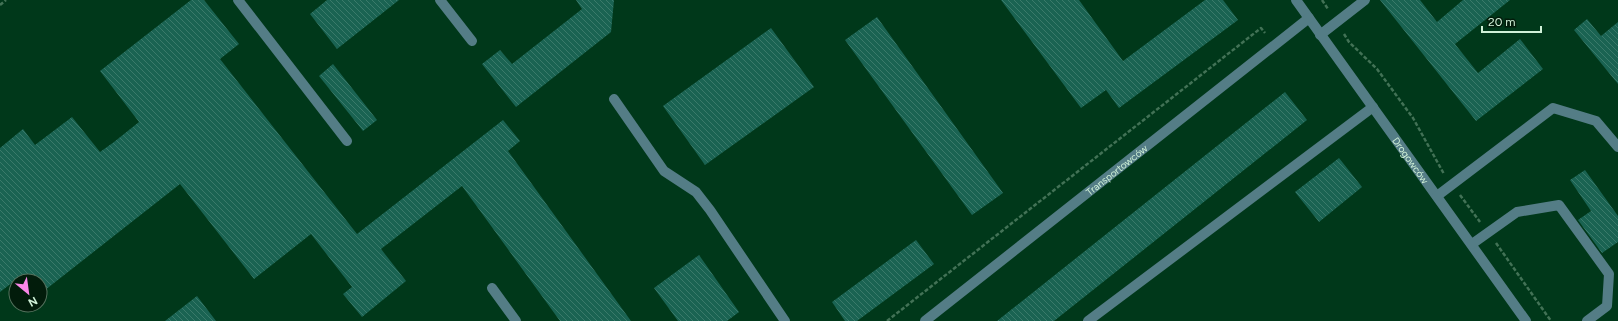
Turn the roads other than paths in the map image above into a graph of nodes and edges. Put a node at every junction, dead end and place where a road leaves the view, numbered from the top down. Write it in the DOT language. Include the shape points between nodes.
graph roads {
  1 [pos="238,0"];
  2 [pos="440,0"];
  3 [pos="1296,0"];
  4 [pos="1365,0"];
  5 [pos="1309,18"];
  6 [pos="1320,35"];
  7 [pos="472,41"];
  8 [pos="614,99"];
  9 [pos="1373,106"];
  10 [pos="347,142"];
  11 [pos="1618,147"];
  12 [pos="1437,196"];
  13 [pos="1472,244"];
  14 [pos="492,288"];
  15 [pos="516,321"];
  16 [pos="785,321"];
  17 [pos="925,321"];
  18 [pos="1088,321"];
  19 [pos="1526,321"];
  20 [pos="1587,321"];
  1 -- 10 [label="street"];
  2 -- 7 [label="street"];
  3 -- 5 [label="street, Drogowców"];
  4 -- 6 [label="street"];
  5 -- 6 [label="street, Drogowców"];
  5 -- 17 [label="street, Transportowców"];
  6 -- 9 [label="street, Drogowców"];
  8 -- 16 [label="street" via="664,171 696,192 710,210"];
  9 -- 12 [label="street, Drogowców"];
  9 -- 18 [label="street"];
  11 -- 12 [label="street" via="1596,121 1553,108"];
  12 -- 13 [label="street, Drogowców"];
  13 -- 19 [label="street, Drogowców"];
  13 -- 20 [label="street" via="1517,212 1559,205 1609,274 1607,306"];
  14 -- 15 [label="street"];
}
